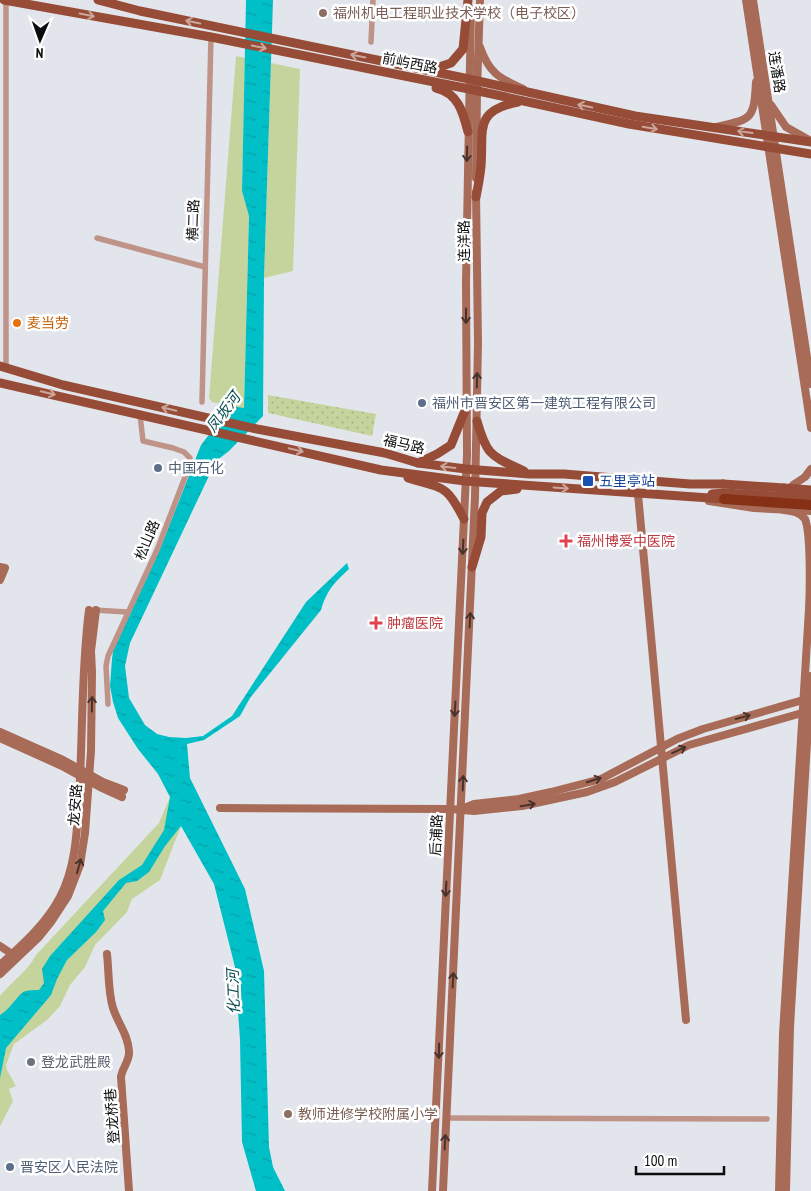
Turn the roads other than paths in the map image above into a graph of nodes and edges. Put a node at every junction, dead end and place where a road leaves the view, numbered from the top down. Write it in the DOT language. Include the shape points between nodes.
graph roads {
  1 [pos="5,0"];
  2 [pos="104,0"];
  3 [pos="373,0"];
  4 [pos="469,0"];
  5 [pos="480,0"];
  6 [pos="746,0"];
  7 [pos="753,0"];
  8 [pos="211,38"];
  9 [pos="371,42"];
  10 [pos="478,42"];
  11 [pos="757,65"];
  12 [pos="361,68"];
  13 [pos="420,68"];
  14 [pos="473,80"];
  15 [pos="473,90"];
  16 [pos="539,95"];
  17 [pos="768,99"];
  18 [pos="522,102"];
  19 [pos="713,128"];
  20 [pos="468,132"];
  21 [pos="771,136"];
  22 [pos="811,141"];
  23 [pos="772,147"];
  24 [pos="811,154"];
  25 [pos="476,197"];
  26 [pos="97,238"];
  27 [pos="204,267"];
  28 [pos="3,367"];
  29 [pos="0,383"];
  30 [pos="811,384"];
  31 [pos="202,402"];
  32 [pos="466,408"];
  33 [pos="140,414"];
  34 [pos="477,421"];
  35 [pos="811,428"];
  36 [pos="418,463"];
  37 [pos="466,469"];
  38 [pos="811,469"];
  39 [pos="381,470"];
  40 [pos="476,470"];
  41 [pos="529,474"];
  42 [pos="465,481"];
  43 [pos="475,482"];
  44 [pos="690,484"];
  45 [pos="793,485"];
  46 [pos="541,486"];
  47 [pos="811,486"];
  48 [pos="811,490"];
  49 [pos="638,494"];
  50 [pos="690,497"];
  51 [pos="811,498"];
  52 [pos="724,499"];
  53 [pos="811,504"];
  54 [pos="784,510"];
  55 [pos="811,511"];
  56 [pos="464,519"];
  57 [pos="3,567"];
  58 [pos="472,567"];
  59 [pos="0,580"];
  60 [pos="92,610"];
  61 [pos="127,612"];
  62 [pos="811,676"];
  63 [pos="808,703"];
  64 [pos="108,704"];
  65 [pos="802,713"];
  66 [pos="0,732"];
  67 [pos="0,738"];
  68 [pos="662,747"];
  69 [pos="663,758"];
  70 [pos="85,775"];
  71 [pos="123,794"];
  72 [pos="220,808"];
  73 [pos="450,809"];
  74 [pos="462,809"];
  75 [pos="0,946"];
  76 [pos="12,954"];
  77 [pos="107,954"];
  78 [pos="0,965"];
  79 [pos="0,974"];
  80 [pos="686,1020"];
  81 [pos="447,1118"];
  82 [pos="767,1119"];
  83 [pos="129,1191"];
  84 [pos="432,1191"];
  85 [pos="443,1191"];
  86 [pos="779,1191"];
  87 [pos="786,1191"];
  1 -- 8 [label="main road, 前屿西路, one-way"];
  1 -- 28 [label="street"];
  13 -- 2 [label="main road, 前屿西路, one-way" via="140,11"];
  3 -- 9 [label="street"];
  4 -- 13 [label="main road" via="461,52 455,60 442,67"];
  4 -- 14 [label="main road, 连洋路"];
  5 -- 10 [label="main road, 连洋路"];
  6 -- 11 [label="main road, 连潘路"];
  7 -- 17 [label="main road, 连潘路"];
  8 -- 12 [label="main road, 前屿西路, one-way"];
  8 -- 27 [label="street, 横二路"];
  10 -- 14 [label="main road, 连洋路"];
  10 -- 16 [label="main road" via="489,68 502,79"];
  11 -- 19 [label="main road" via="755,107 751,114 738,122"];
  11 -- 21 [label="main road, 连潘路"];
  12 -- 15 [label="main road, 前屿西路"];
  12 -- 20 [label="main road" via="446,91 459,104"];
  13 -- 14 [label="main road, 前屿西路"];
  14 -- 15 [label="main road, 连洋路"];
  14 -- 16 [label="main road, 前屿西路"];
  15 -- 18 [label="main road, 前屿西路"];
  15 -- 20 [label="main road, 连洋路"];
  15 -- 25 [label="main road, 连洋路"];
  19 -- 16 [label="main road, 前屿西路, one-way" via="635,116"];
  17 -- 21 [label="main road, 连潘路"];
  17 -- 22 [label="main road" via="786,127"];
  18 -- 23 [label="main road, 前屿西路, one-way" via="660,130"];
  18 -- 25 [label="main road" via="497,108 484,122"];
  21 -- 19 [label="main road, 前屿西路, one-way"];
  20 -- 32 [label="main road, 连洋路, one-way"];
  21 -- 22 [label="main road, 前屿西路"];
  21 -- 23 [label="main road, 连潘路"];
  23 -- 24 [label="main road, 前屿西路"];
  23 -- 30 [label="main road"];
  23 -- 35 [label="main road"];
  34 -- 25 [label="main road, 连洋路, one-way"];
  26 -- 27 [label="street"];
  27 -- 31 [label="street, 横二路"];
  36 -- 28 [label="main road, 福马路, one-way" via="63,385"];
  29 -- 33 [label="main road, 福马路, one-way"];
  32 -- 36 [label="main road" via="451,445"];
  32 -- 37 [label="main road, 连洋路"];
  33 -- 39 [label="main road, 福马路, one-way"];
  33 -- 61 [label="street, 松山路" via="143,441 179,450 190,458 190,464 157,550"];
  34 -- 40 [label="main road, 连洋路"];
  34 -- 41 [label="main road" via="483,444 494,457"];
  37 -- 36 [label="main road, 福马路, one-way"];
  37 -- 40 [label="main road, 福马路"];
  37 -- 42 [label="main road, 连洋路"];
  38 -- 45 [label="main road"];
  39 -- 42 [label="main road, 福马路"];
  39 -- 56 [label="main road" via="445,490"];
  40 -- 41 [label="main road, 福马路"];
  40 -- 43 [label="main road, 连洋路"];
  41 -- 44 [label="main road, 福马路"];
  42 -- 43 [label="main road, 福马路"];
  42 -- 56 [label="main road, 后浦路"];
  43 -- 46 [label="main road, 福马路"];
  43 -- 58 [label="main road, 后浦路"];
  44 -- 45 [label="main road" via="730,481"];
  44 -- 48 [label="main road, 福马路, bridge"];
  45 -- 47 [label="main road"];
  46 -- 49 [label="main road, 福马路, one-way"];
  46 -- 58 [label="main road" via="504,490 490,498 482,513 481,537"];
  49 -- 50 [label="main road, 福马路"];
  49 -- 68 [label="main road"];
  50 -- 51 [label="main road, 福马路" via="724,493"];
  50 -- 52 [label="main road, 福马路"];
  50 -- 54 [label="main road" via="744,507"];
  52 -- 53 [label="highway"];
  54 -- 55 [label="main road"];
  54 -- 63 [label="main road" via="801,515 810,533"];
  56 -- 73 [label="main road, 后浦路, one-way"];
  57 -- 59 [label="main road"];
  74 -- 58 [label="main road, 后浦路, one-way"];
  60 -- 61 [label="street"];
  60 -- 70 [label="main road, 龙安路" via="92,672"];
  61 -- 64 [label="street, 松山路" via="106,661"];
  62 -- 63 [label="main road"];
  63 -- 65 [label="main road"];
  68 -- 63 [label="main road, one-way" via="716,725"];
  63 -- 87 [label="main road" via="790,1028"];
  69 -- 65 [label="main road, one-way" via="689,745"];
  65 -- 86 [label="main road" via="783,1034"];
  66 -- 70 [label="main road" via="63,760"];
  67 -- 70 [label="main road"];
  68 -- 69 [label="main road"];
  74 -- 68 [label="main road, one-way" via="590,782"];
  74 -- 69 [label="main road, one-way" via="522,806 587,792"];
  69 -- 80 [label="main road"];
  70 -- 71 [label="main road"];
  70 -- 76 [label="main road, 龙安路" via="72,861 65,884 37,930"];
  79 -- 70 [label="main road, 龙安路, one-way" via="44,931 68,896 82,854"];
  72 -- 73 [label="main road"];
  73 -- 74 [label="main road"];
  73 -- 84 [label="main road, 后浦路, one-way"];
  81 -- 74 [label="main road, 后浦路, one-way"];
  75 -- 76 [label="main road"];
  76 -- 78 [label="main road, 龙安路"];
  77 -- 83 [label="main road, 登龙桥巷" via="112,1006 123,1028 129,1051 122,1077"];
  81 -- 82 [label="street"];
  85 -- 81 [label="main road, 后浦路, one-way"];
}
